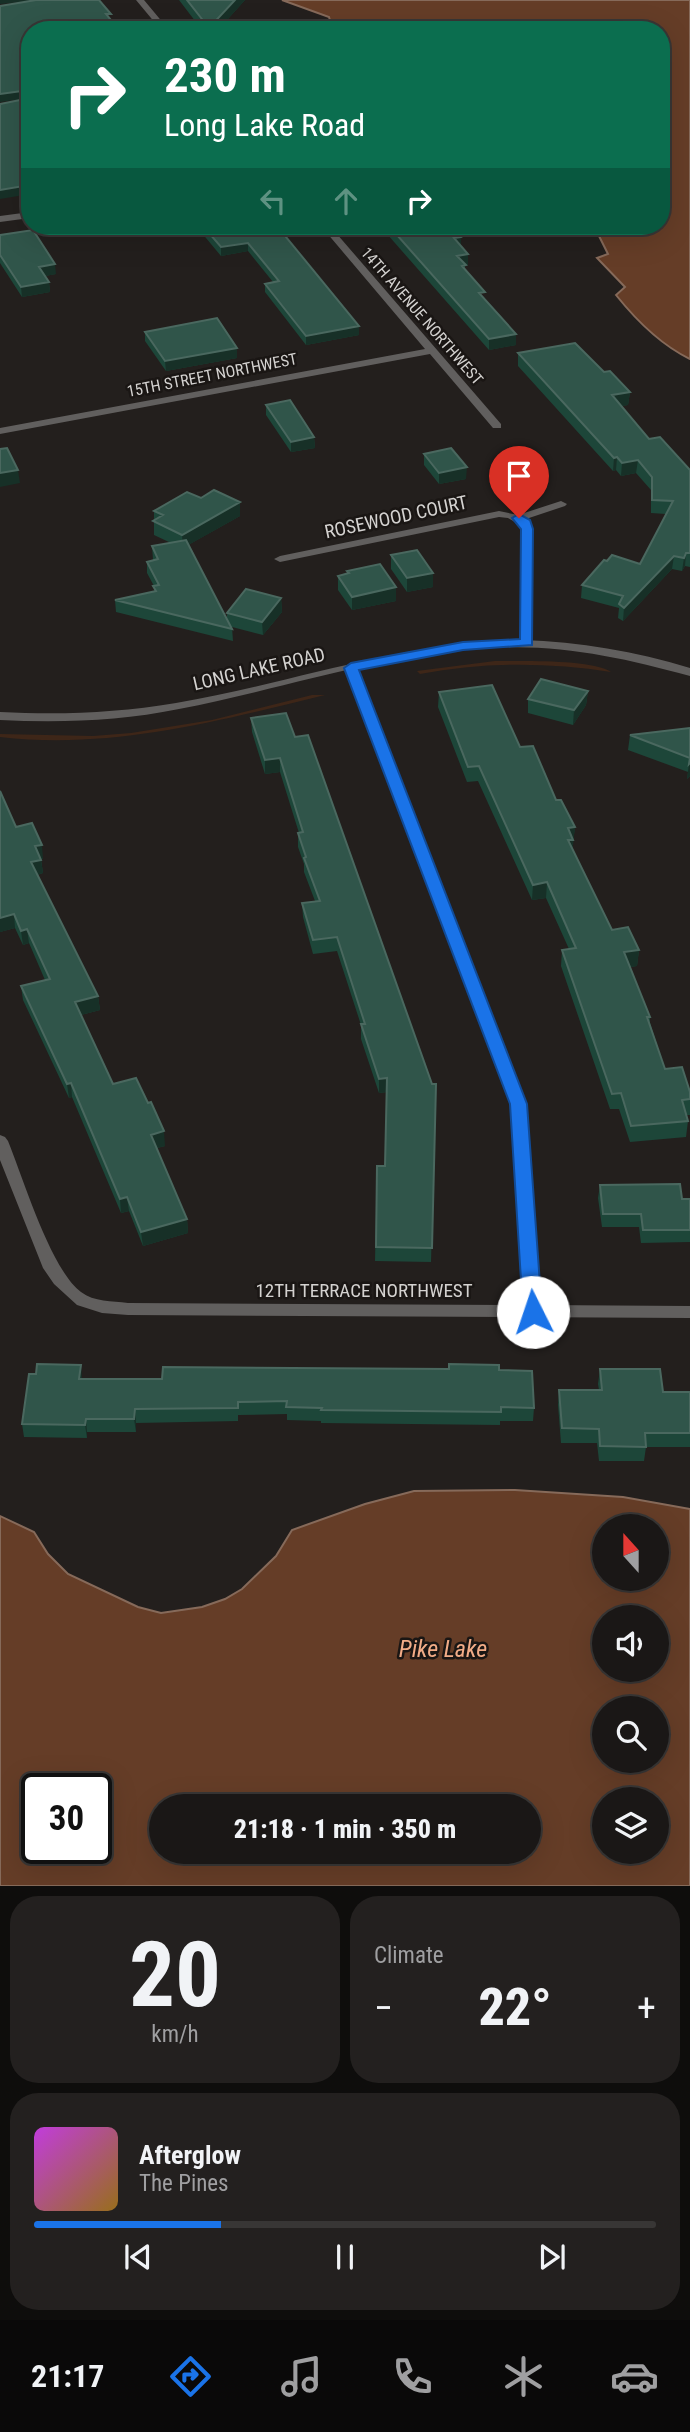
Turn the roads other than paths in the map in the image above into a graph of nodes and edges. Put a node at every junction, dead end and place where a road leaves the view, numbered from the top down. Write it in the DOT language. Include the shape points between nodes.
graph roads {
  1 [pos="139,0"];
  2 [pos="157,21"];
  3 [pos="21,216"];
  4 [pos="0,219"];
  5 [pos="333,235"];
  6 [pos="430,351"];
  7 [pos="496,426"];
  8 [pos="0,431"];
  9 [pos="561,504"];
  10 [pos="519,518"];
  11 [pos="280,559"];
  12 [pos="527,642"];
  13 [pos="351,668"];
  14 [pos="690,671"];
  15 [pos="0,716"];
  16 [pos="0,1141"];
  17 [pos="533,1312"];
  18 [pos="690,1312"];
  1 -- 2 [label="street"];
  3 -- 4 [label="street"];
  5 -- 6 [label="street, 14TH AVENUE NORTHWEST"];
  6 -- 7 [label="street, 14TH AVENUE NORTHWEST"];
  6 -- 8 [label="street, 15TH STREET NORTHWEST"];
  9 -- 10 [label="street, ROSEWOOD COURT"];
  10 -- 11 [label="street, ROSEWOOD COURT" via="499,514"];
  10 -- 12 [label="street" via="527,529"];
  12 -- 13 [label="street, LONG LAKE ROAD" via="431,651"];
  12 -- 14 [label="street, LONG LAKE ROAD" via="604,650"];
  13 -- 15 [label="street, LONG LAKE ROAD" via="150,712 59,720"];
  13 -- 17 [label="street" via="519,1104"];
  16 -- 17 [label="street, 12TH TERRACE NORTHWEST" via="51,1268 81,1302 128,1309"];
  17 -- 18 [label="street, 12TH TERRACE NORTHWEST"];
}
